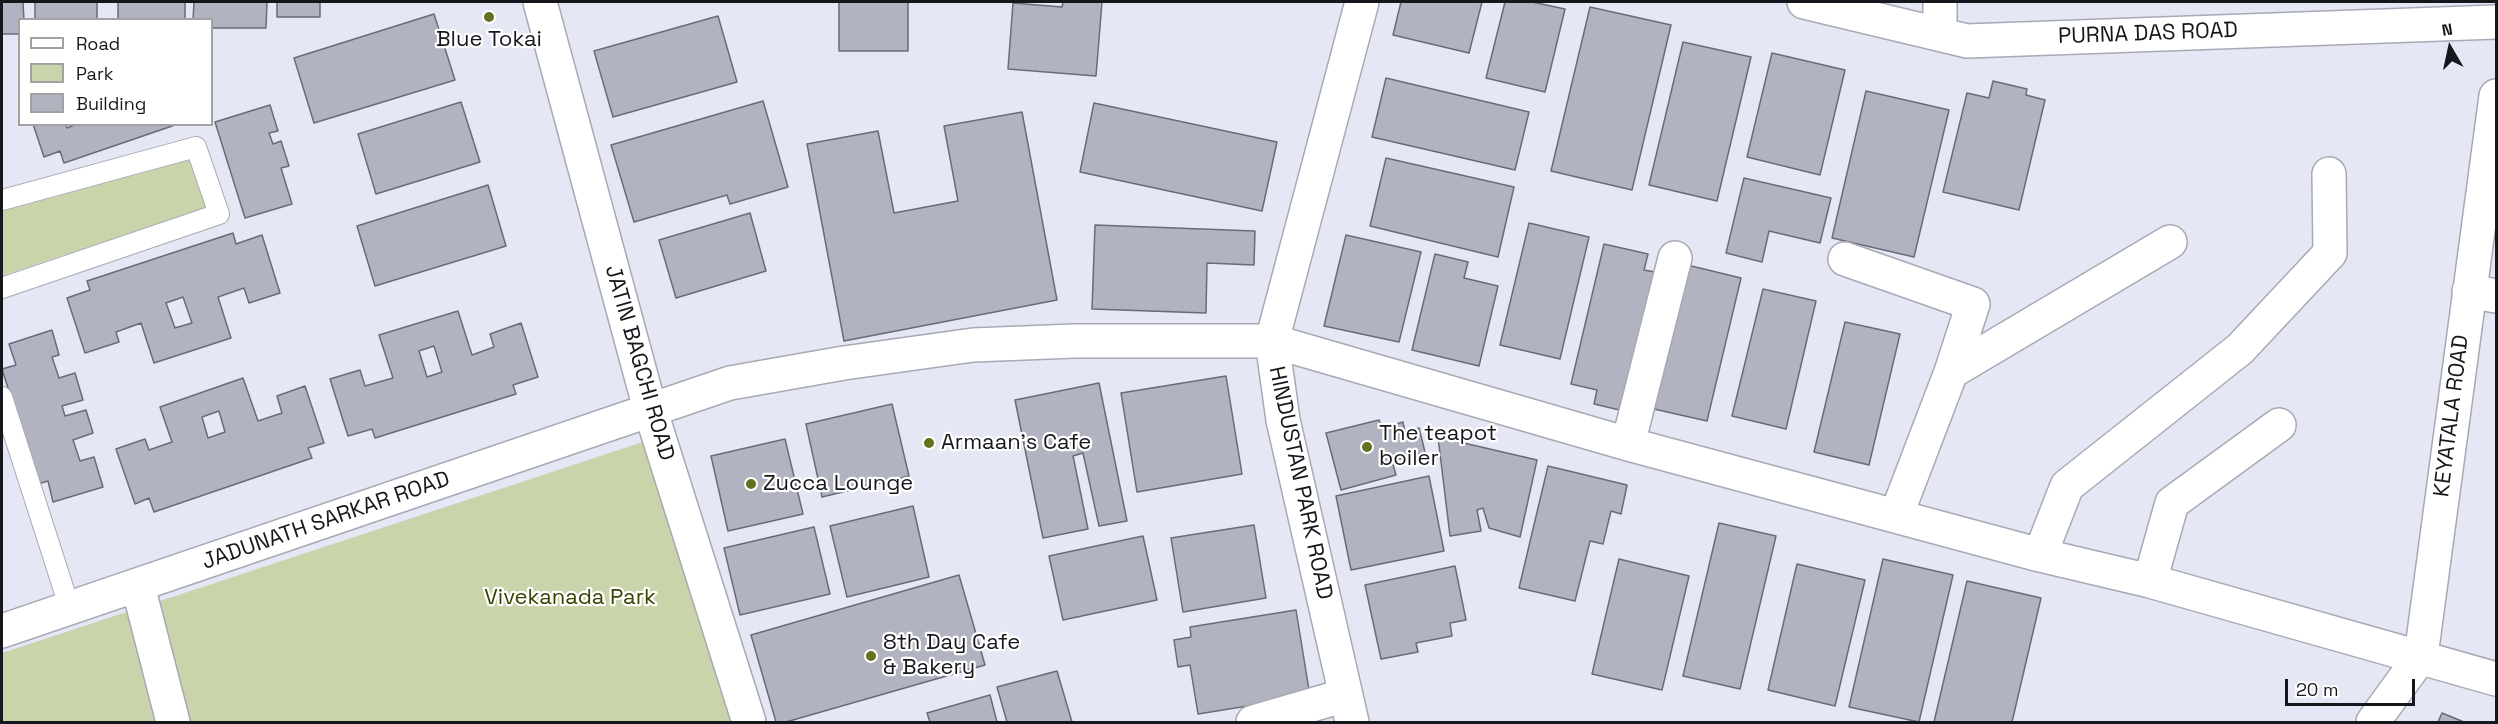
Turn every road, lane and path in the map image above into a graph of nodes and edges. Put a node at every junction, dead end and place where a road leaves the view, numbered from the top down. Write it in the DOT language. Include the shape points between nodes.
graph roads {
  1 [pos="540,2"];
  2 [pos="1362,2"];
  3 [pos="1804,2"];
  4 [pos="1940,2"];
  5 [pos="2302,15"];
  6 [pos="2496,22"];
  7 [pos="1940,34"];
  8 [pos="2496,96"];
  9 [pos="2329,174"];
  10 [pos="2,200"];
  11 [pos="2170,242"];
  12 [pos="1675,258"];
  13 [pos="1845,258"];
  14 [pos="2,288"];
  15 [pos="2483,293"];
  16 [pos="1272,341"];
  17 [pos="1951,372"];
  18 [pos="2,397"];
  19 [pos="650,409"];
  20 [pos="2279,425"];
  21 [pos="1628,444"];
  22 [pos="1896,516"];
  23 [pos="2040,555"];
  24 [pos="2150,581"];
  25 [pos="138,586"];
  26 [pos="70,609"];
  27 [pos="2,631"];
  28 [pos="2421,656"];
  29 [pos="2496,679"];
  30 [pos="1349,709"];
  31 [pos="173,723"];
  32 [pos="749,723"];
  33 [pos="1253,723"];
  34 [pos="2373,723"];
  1 -- 19 [label="street, JATIN BAGCHI ROAD"];
  2 -- 16 [label="street, HINDUSTAN PARK ROAD"];
  3 -- 7 [label="street, PURNA DAS ROAD"];
  4 -- 7 [label="street"];
  5 -- 6 [label="street, PURNA DAS ROAD"];
  5 -- 7 [label="street, PURNA DAS ROAD" via="1967,41"];
  8 -- 15 [label="street, KEYATALA ROAD"];
  9 -- 23 [label="street" via="2330,253 2240,349 2067,486"];
  10 -- 14 [label="lane" via="196,147 219,214"];
  11 -- 17 [label="street"];
  12 -- 21 [label="street"];
  13 -- 17 [label="street" via="1973,304"];
  15 -- 28 [label="street, KEYATALA ROAD"];
  16 -- 19 [label="street, JADUNATH SARKAR ROAD" via="973,345 730,383"];
  16 -- 21 [label="street, JADUNATH SARKAR ROAD"];
  16 -- 30 [label="street, HINDUSTAN PARK ROAD" via="1283,420"];
  17 -- 22 [label="street"];
  18 -- 26 [label="lane"];
  19 -- 25 [label="street, JADUNATH SARKAR ROAD"];
  19 -- 32 [label="street, JATIN BAGCHI ROAD"];
  20 -- 24 [label="street" via="2172,503"];
  21 -- 22 [label="street, JADUNATH SARKAR ROAD"];
  22 -- 23 [label="street, JADUNATH SARKAR ROAD"];
  23 -- 24 [label="street, JADUNATH SARKAR ROAD"];
  24 -- 28 [label="street, JADUNATH SARKAR ROAD"];
  25 -- 26 [label="street, JADUNATH SARKAR ROAD"];
  25 -- 31 [label="street"];
  26 -- 27 [label="street, JADUNATH SARKAR ROAD"];
  28 -- 29 [label="street, JADUNATH SARKAR ROAD"];
  28 -- 34 [label="street, KEYATALA ROAD"];
  30 -- 33 [label="street"];
}
